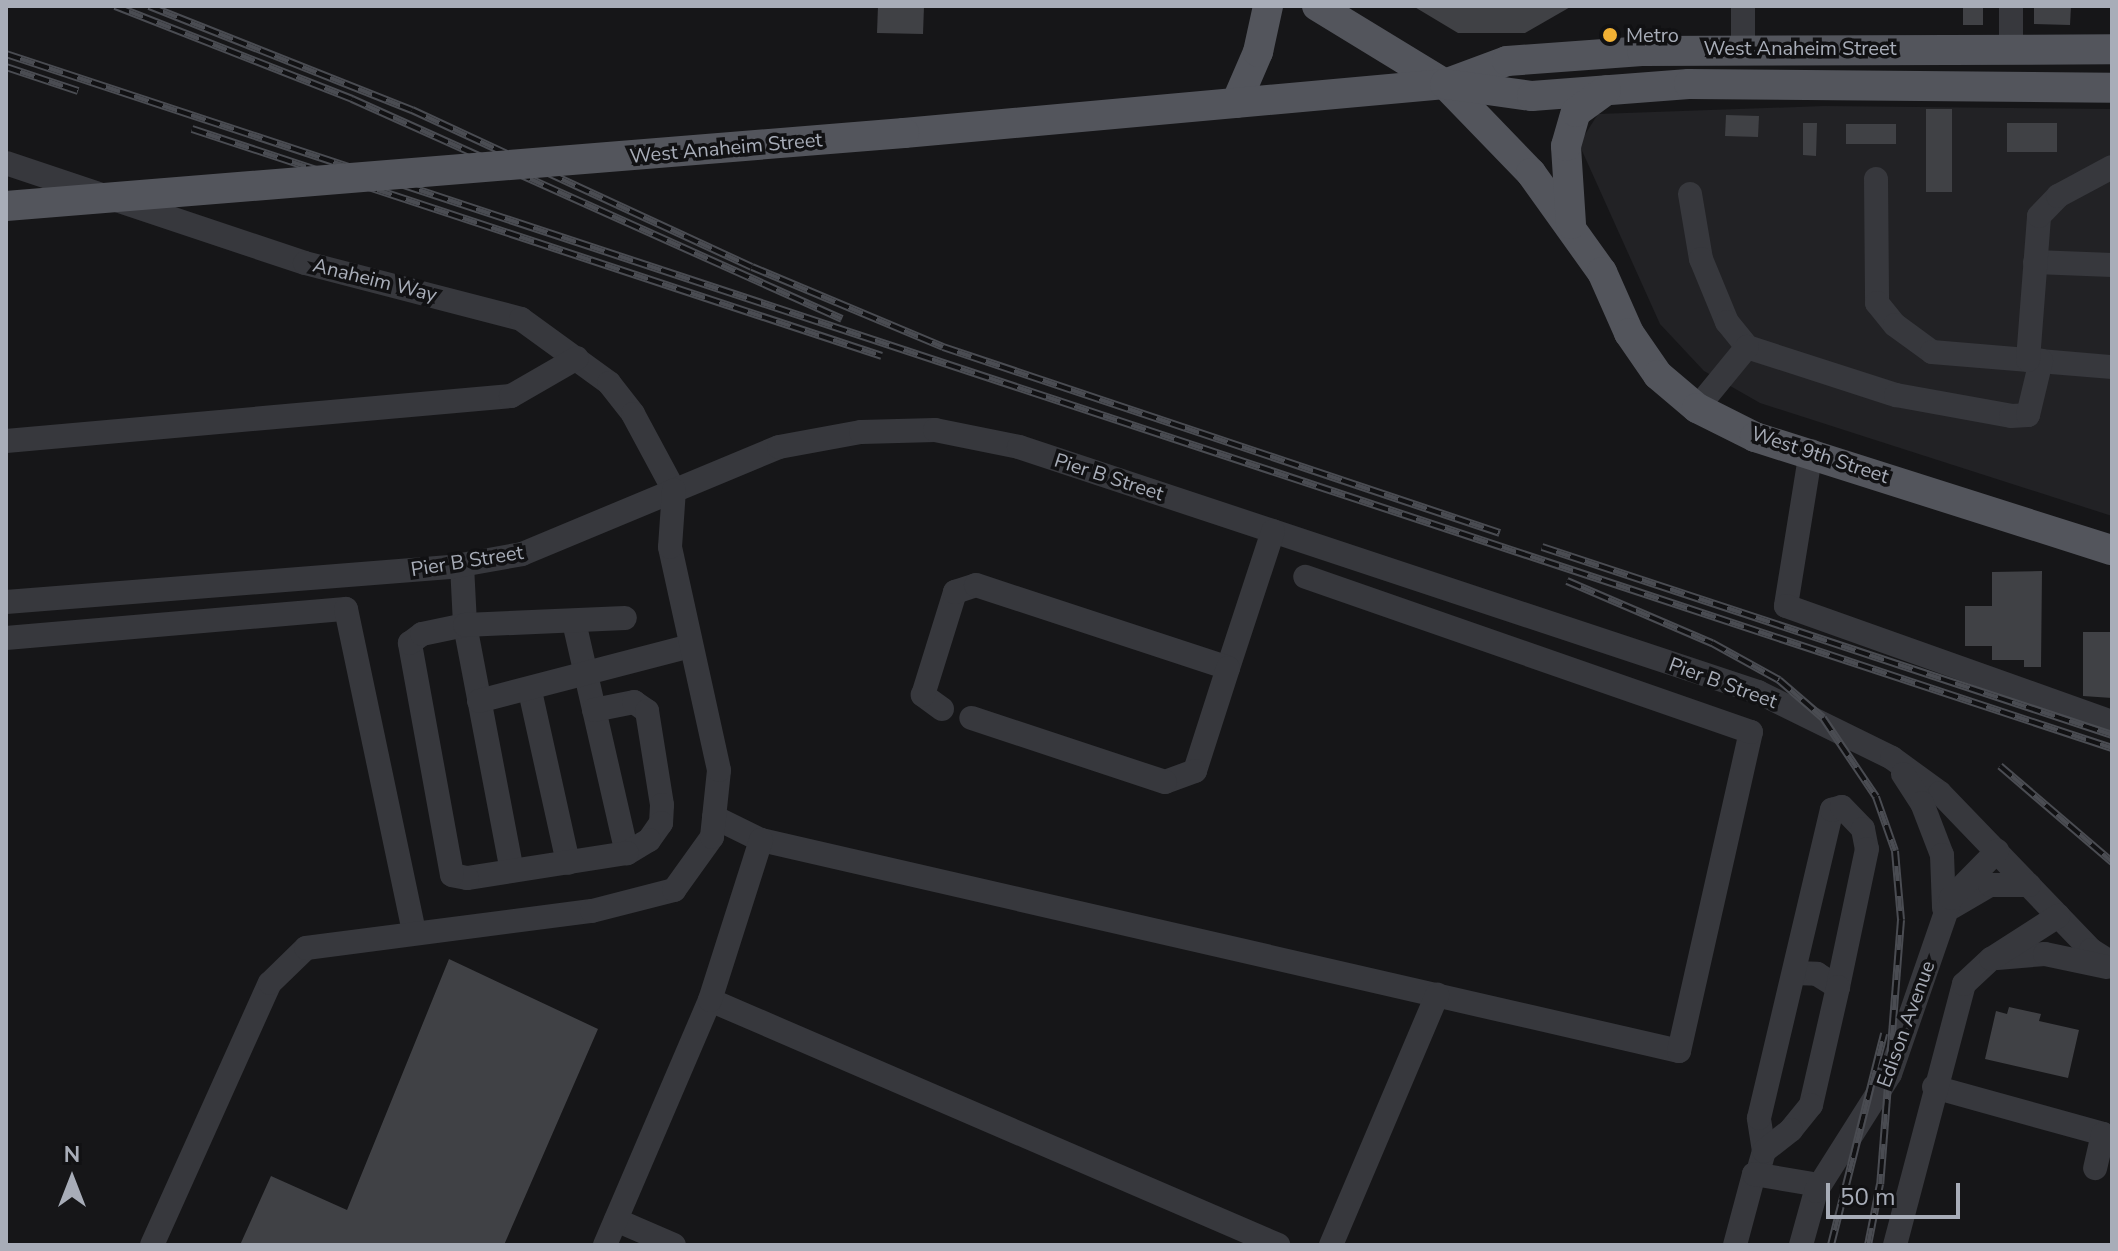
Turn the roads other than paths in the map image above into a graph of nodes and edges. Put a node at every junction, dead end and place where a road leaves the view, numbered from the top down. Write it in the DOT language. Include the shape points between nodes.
graph roads {
  1 [pos="1268,6"];
  2 [pos="1317,6"];
  3 [pos="1743,6"];
  4 [pos="2011,6"];
  5 [pos="1743,47"];
  6 [pos="2011,48"];
  7 [pos="2112,49"];
  8 [pos="1445,84"];
  9 [pos="2112,88"];
  10 [pos="1606,90"];
  11 [pos="1236,103"];
  12 [pos="6,163"];
  13 [pos="2112,167"];
  14 [pos="1876,179"];
  15 [pos="1690,194"];
  16 [pos="6,206"];
  17 [pos="1572,230"];
  18 [pos="2035,262"];
  19 [pos="2112,265"];
  20 [pos="1747,347"];
  21 [pos="577,358"];
  22 [pos="2034,361"];
  23 [pos="2112,367"];
  24 [pos="1697,408"];
  25 [pos="6,441"];
  26 [pos="1811,451"];
  27 [pos="674,490"];
  28 [pos="1273,531"];
  29 [pos="2112,550"];
  30 [pos="462,565"];
  31 [pos="1305,577"];
  32 [pos="6,602"];
  33 [pos="625,618"];
  34 [pos="574,622"];
  35 [pos="465,625"];
  36 [pos="6,638"];
  37 [pos="690,646"];
  38 [pos="1228,668"];
  39 [pos="586,677"];
  40 [pos="530,691"];
  41 [pos="479,701"];
  42 [pos="942,709"];
  43 [pos="594,710"];
  44 [pos="971,718"];
  45 [pos="2112,722"];
  46 [pos="1892,758"];
  47 [pos="714,817"];
  48 [pos="761,840"];
  49 [pos="1997,851"];
  50 [pos="627,853"];
  51 [pos="568,863"];
  52 [pos="512,871"];
  53 [pos="2029,885"];
  54 [pos="1944,914"];
  55 [pos="2058,916"];
  56 [pos="414,933"];
  57 [pos="1991,959"];
  58 [pos="2112,966"];
  59 [pos="1794,973"];
  60 [pos="1838,987"];
  61 [pos="1437,995"];
  62 [pos="710,1000"];
  63 [pos="1934,1087"];
  64 [pos="1761,1161"];
  65 [pos="2095,1168"];
  66 [pos="1819,1185"];
  67 [pos="616,1220"];
  68 [pos="152,1245"];
  69 [pos="605,1245"];
  70 [pos="674,1245"];
  71 [pos="1278,1245"];
  72 [pos="1331,1245"];
  73 [pos="1735,1245"];
  74 [pos="1801,1245"];
  75 [pos="1895,1245"];
  1 -- 11 [label="main road" via="1258,52"];
  2 -- 8 [label="main road"];
  3 -- 5 [label="street"];
  4 -- 6 [label="street"];
  5 -- 6 [label="main road, West Anaheim Street"];
  5 -- 8 [label="main road, West Anaheim Street" via="1507,61"];
  6 -- 7 [label="main road, West Anaheim Street"];
  8 -- 10 [label="main road, West Anaheim Street" via="1532,96"];
  8 -- 11 [label="main road, West Anaheim Street"];
  8 -- 17 [label="main road, West 9th Street" via="1531,173"];
  9 -- 10 [label="main road, West Anaheim Street" via="1880,83"];
  10 -- 17 [label="main road" via="1576,112 1566,146"];
  11 -- 16 [label="main road, West Anaheim Street, bridge"];
  12 -- 21 [label="street, Anaheim Way" via="305,263 504,313"];
  13 -- 18 [label="street" via="2058,196 2039,216"];
  14 -- 22 [label="street" via="1877,303 1895,325 1932,352"];
  15 -- 20 [label="street" via="1701,259 1727,322"];
  17 -- 24 [label="main road, West 9th Street" via="1602,272 1629,333 1658,375"];
  18 -- 19 [label="street"];
  18 -- 22 [label="street"];
  20 -- 22 [label="street" via="1896,395 2011,416 2028,415"];
  20 -- 24 [label="street"];
  21 -- 25 [label="street" via="511,396"];
  21 -- 27 [label="street, Anaheim Way" via="609,383 633,414"];
  22 -- 23 [label="street"];
  24 -- 26 [label="main road, West 9th Street" via="1755,437"];
  26 -- 29 [label="main road, West 9th Street"];
  26 -- 45 [label="street" via="1786,606"];
  27 -- 28 [label="street, Pier B Street" via="779,447 861,432 935,430 1019,447"];
  27 -- 30 [label="street, Pier B Street" via="522,554"];
  27 -- 37 [label="street" via="670,547"];
  28 -- 38 [label="street"];
  28 -- 46 [label="street, Pier B Street" via="1758,692"];
  30 -- 32 [label="street, Pier B Street"];
  30 -- 35 [label="street"];
  31 -- 61 [label="street" via="1751,732 1679,1051"];
  33 -- 34 [label="street"];
  34 -- 35 [label="street"];
  34 -- 39 [label="street"];
  35 -- 41 [label="street"];
  35 -- 52 [label="street" via="422,634 410,643 449,869 459,878"];
  36 -- 56 [label="street" via="346,609"];
  37 -- 39 [label="street"];
  37 -- 47 [label="street" via="719,770"];
  38 -- 42 [label="street" via="976,585 955,592 923,695"];
  38 -- 44 [label="street" via="1195,771 1165,782"];
  39 -- 40 [label="street"];
  39 -- 43 [label="street"];
  40 -- 41 [label="street"];
  40 -- 51 [label="street"];
  41 -- 52 [label="street"];
  43 -- 50 [label="street"];
  43 -- 50 [label="street" via="634,702 647,711 661,823 649,840"];
  46 -- 49 [label="street, Pier B Street" via="1940,793"];
  46 -- 54 [label="street" via="1933,825 1942,855"];
  47 -- 48 [label="street"];
  47 -- 56 [label="street" via="712,837 674,890 592,911"];
  48 -- 61 [label="street"];
  48 -- 62 [label="street"];
  49 -- 53 [label="street, Pier B Street"];
  49 -- 54 [label="street, Edison Avenue" via="1962,882"];
  50 -- 51 [label="street"];
  51 -- 52 [label="street"];
  53 -- 54 [label="street" via="1990,885"];
  53 -- 55 [label="street, Pier B Street"];
  54 -- 66 [label="street, Edison Avenue" via="1890,1074"];
  55 -- 57 [label="street"];
  55 -- 58 [label="street, Pier B Street"];
  56 -- 68 [label="street" via="306,948 270,983"];
  57 -- 58 [label="street" via="2045,954"];
  57 -- 63 [label="street" via="1964,984"];
  59 -- 60 [label="street" via="1817,974"];
  59 -- 60 [label="street" via="1832,810 1842,807 1863,829 1867,849"];
  59 -- 64 [label="street" via="1759,1118"];
  60 -- 64 [label="street" via="1811,1105"];
  61 -- 72 [label="street"];
  62 -- 67 [label="street"];
  62 -- 71 [label="street"];
  63 -- 65 [label="street" via="2103,1134"];
  63 -- 75 [label="street"];
  64 -- 66 [label="street"];
  64 -- 73 [label="street"];
  66 -- 74 [label="street, Edison Avenue"];
  67 -- 69 [label="street"];
  67 -- 70 [label="street"];
}
